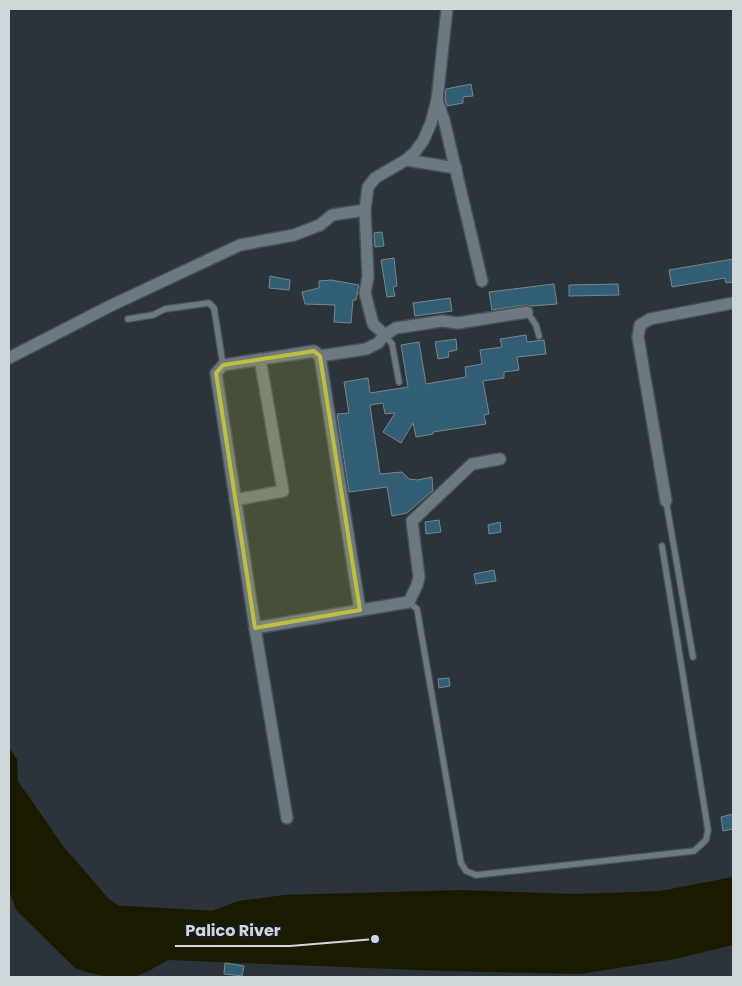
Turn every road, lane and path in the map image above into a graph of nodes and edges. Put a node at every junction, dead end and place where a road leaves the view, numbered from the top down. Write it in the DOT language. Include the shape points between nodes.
graph roads {
  1 [pos="448,9"];
  2 [pos="437,100"];
  3 [pos="406,160"];
  4 [pos="456,168"];
  5 [pos="365,210"];
  6 [pos="482,281"];
  7 [pos="733,303"];
  8 [pos="527,312"];
  9 [pos="128,319"];
  10 [pos="385,335"];
  11 [pos="539,336"];
  12 [pos="320,356"];
  13 [pos="9,358"];
  14 [pos="260,359"];
  15 [pos="223,365"];
  16 [pos="399,382"];
  17 [pos="500,459"];
  18 [pos="235,500"];
  19 [pos="666,501"];
  20 [pos="662,546"];
  21 [pos="409,602"];
  22 [pos="360,610"];
  23 [pos="255,628"];
  24 [pos="693,657"];
  25 [pos="287,818"];
  1 -- 2 [label="street"];
  2 -- 3 [label="street" via="423,141"];
  2 -- 4 [label="street"];
  3 -- 4 [label="street"];
  3 -- 5 [label="street" via="375,178 368,187"];
  4 -- 6 [label="street"];
  5 -- 10 [label="street" via="368,277 365,293 373,324"];
  5 -- 13 [label="street" via="332,215 320,225 294,235 240,245"];
  7 -- 19 [label="street" via="650,319 640,325 638,337"];
  8 -- 10 [label="street" via="458,323 442,321 396,328"];
  8 -- 11 [label="lane" via="536,324"];
  9 -- 15 [label="lane" via="153,315 165,309 209,303 214,308"];
  10 -- 12 [label="street" via="366,350"];
  10 -- 16 [label="lane" via="392,344"];
  12 -- 14 [label="street" via="314,351"];
  12 -- 22 [label="street"];
  14 -- 15 [label="street"];
  14 -- 18 [label="street" via="283,491"];
  15 -- 18 [label="street" via="216,373"];
  17 -- 21 [label="street" via="472,464 412,521 419,577"];
  18 -- 23 [label="street"];
  19 -- 24 [label="lane"];
  20 -- 21 [label="lane" via="708,830 706,840 694,851 476,875 466,871 461,863 417,610"];
  21 -- 22 [label="street"];
  22 -- 23 [label="street"];
  23 -- 25 [label="street"];
}
